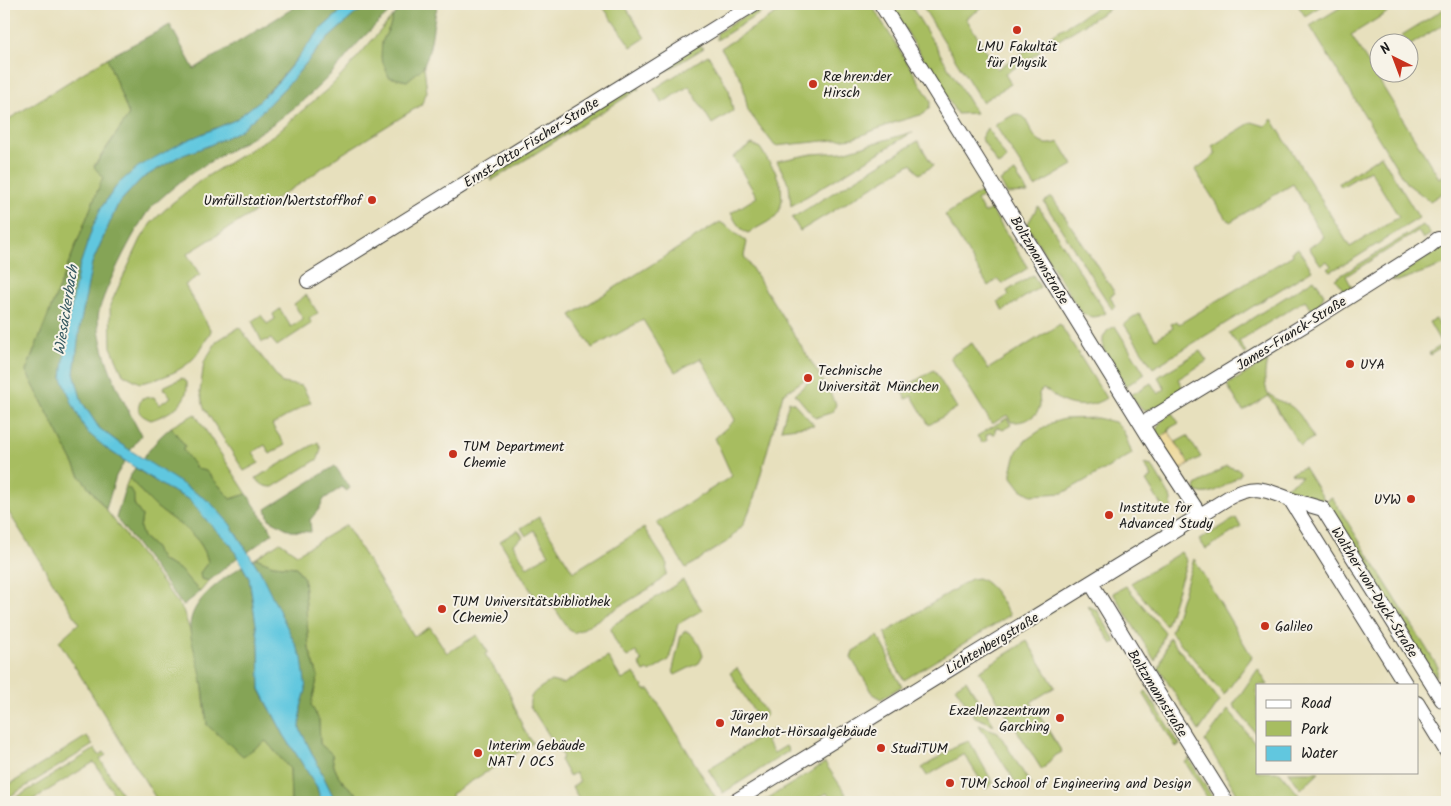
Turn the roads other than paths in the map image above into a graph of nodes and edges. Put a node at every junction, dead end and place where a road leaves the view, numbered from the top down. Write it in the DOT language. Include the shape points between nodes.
graph roads {
  1 [pos="754,4"];
  2 [pos="880,4"];
  3 [pos="1438,239"];
  4 [pos="308,281"];
  5 [pos="1142,424"];
  6 [pos="1252,489"];
  7 [pos="1290,499"];
  8 [pos="1200,515"];
  9 [pos="1091,583"];
  10 [pos="1405,684"];
  11 [pos="1447,702"];
  12 [pos="1418,704"];
  13 [pos="1447,752"];
  14 [pos="734,802"];
  15 [pos="1226,802"];
  1 -- 4 [label="street, Ernst-Otto-Fischer-Straße"];
  2 -- 5 [label="street, Boltzmannstraße"];
  3 -- 5 [label="street, James-Franck-Straße"];
  5 -- 8 [label="street, Boltzmannstraße"];
  6 -- 7 [label="street, Walther-von-Dyck-Straße" via="1271,491"];
  6 -- 8 [label="street, Lichtenbergstraße" via="1239,492"];
  7 -- 10 [label="street, Walther-von-Dyck-Straße"];
  7 -- 11 [label="street, Walther-von-Dyck-Straße" via="1323,509 1439,696"];
  8 -- 9 [label="street, Lichtenbergstraße"];
  9 -- 14 [label="street, Lichtenbergstraße"];
  9 -- 15 [label="street, Boltzmannstraße"];
  12 -- 13 [label="street"];
}
